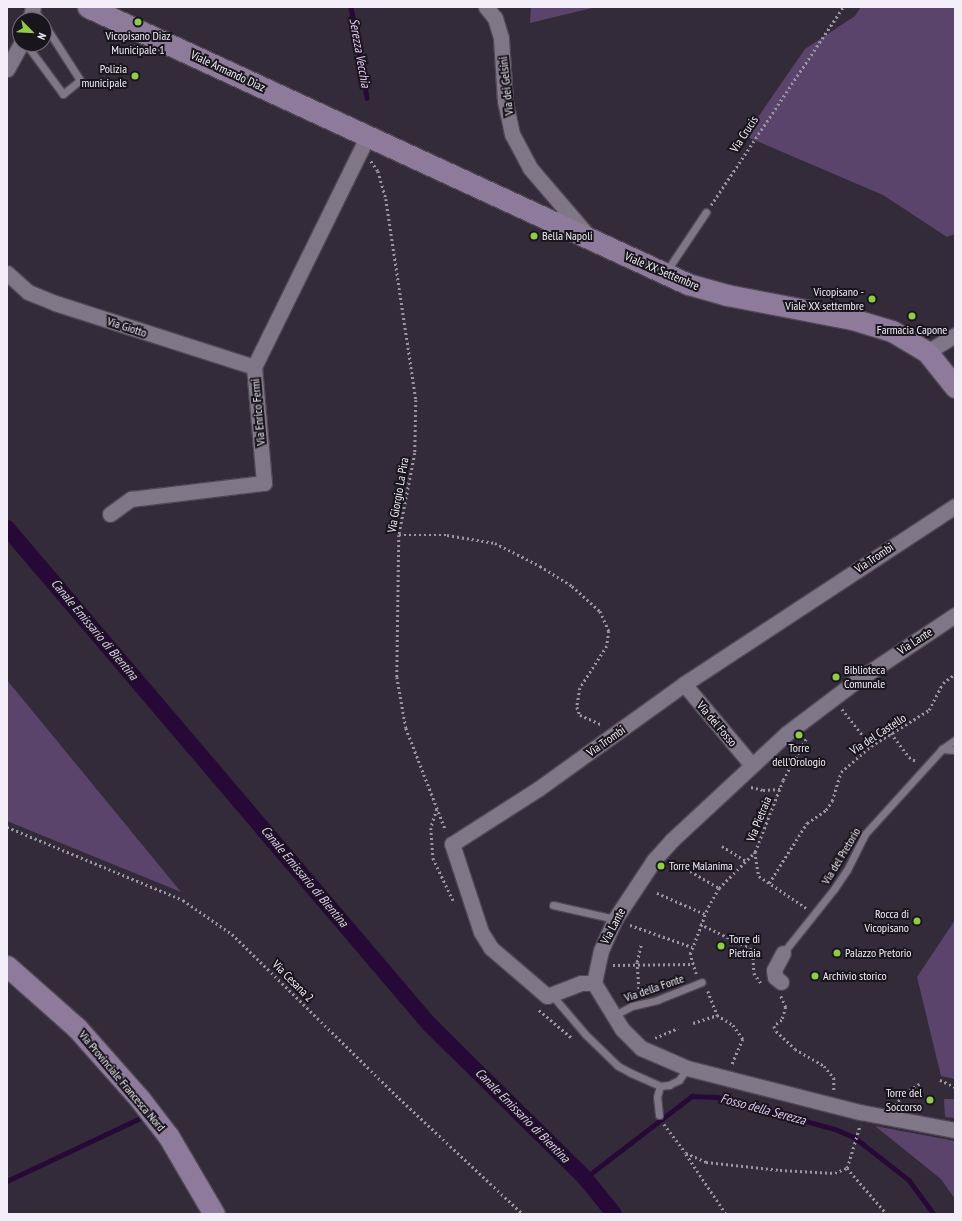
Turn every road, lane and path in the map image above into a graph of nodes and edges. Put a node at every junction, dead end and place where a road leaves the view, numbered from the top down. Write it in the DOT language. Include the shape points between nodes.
graph roads {
  1 [pos="88,7"];
  2 [pos="486,7"];
  3 [pos="843,7"];
  4 [pos="52,36"];
  5 [pos="17,52"];
  6 [pos="32,52"];
  7 [pos="7,69"];
  8 [pos="365,142"];
  9 [pos="706,212"];
  10 [pos="590,238"];
  11 [pos="7,273"];
  12 [pos="665,274"];
  13 [pos="955,335"];
  14 [pos="927,352"];
  15 [pos="254,367"];
  16 [pos="955,387"];
  17 [pos="955,506"];
  18 [pos="110,514"];
  19 [pos="400,535"];
  20 [pos="955,615"];
  21 [pos="955,674"];
  22 [pos="684,684"];
  23 [pos="833,698"];
  24 [pos="619,733"];
  25 [pos="891,733"];
  26 [pos="809,734"];
  27 [pos="955,740"];
  28 [pos="871,746"];
  29 [pos="941,750"];
  30 [pos="955,750"];
  31 [pos="751,764"];
  32 [pos="746,784"];
  33 [pos="780,789"];
  34 [pos="7,827"];
  35 [pos="452,844"];
  36 [pos="722,846"];
  37 [pos="755,852"];
  38 [pos="746,861"];
  39 [pos="676,864"];
  40 [pos="769,883"];
  41 [pos="719,888"];
  42 [pos="656,893"];
  43 [pos="798,903"];
  44 [pos="553,905"];
  45 [pos="705,914"];
  46 [pos="615,919"];
  47 [pos="700,924"];
  48 [pos="630,925"];
  49 [pos="641,944"];
  50 [pos="692,947"];
  51 [pos="750,948"];
  52 [pos="783,953"];
  53 [pos="598,963"];
  54 [pos="692,964"];
  55 [pos="637,965"];
  56 [pos="7,966"];
  57 [pos="696,974"];
  58 [pos="702,982"];
  59 [pos="594,983"];
  60 [pos="781,986"];
  61 [pos="551,994"];
  62 [pos="641,1004"];
  63 [pos="717,1015"];
  64 [pos="612,1016"];
  65 [pos="693,1023"];
  66 [pos="678,1028"];
  67 [pos="641,1048"];
  68 [pos="733,1060"];
  69 [pos="687,1068"];
  70 [pos="940,1080"];
  71 [pos="919,1084"];
  72 [pos="660,1086"];
  73 [pos="955,1087"];
  74 [pos="839,1107"];
  75 [pos="659,1115"];
  76 [pos="889,1119"];
  77 [pos="665,1125"];
  78 [pos="859,1130"];
  79 [pos="955,1130"];
  80 [pos="686,1153"];
  81 [pos="847,1168"];
  82 [pos="214,1214"];
  83 [pos="523,1214"];
  84 [pos="726,1214"];
  85 [pos="887,1214"];
  1 -- 8 [label="street, Viale Armando Diaz"];
  2 -- 10 [label="street, Via dei Gelsini" via="495,18 501,38 505,101 512,134 530,168"];
  3 -- 9 [label="path, Via Crucis"];
  4 -- 6 [label="lane" via="80,80 63,94"];
  5 -- 7 [label="street"];
  8 -- 10 [label="street, Viale XX Settembre"];
  8 -- 15 [label="street, Via Enrico Fermi"];
  8 -- 19 [label="path, Via Giorgio La Pira" via="378,171 386,199 416,400 415,453"];
  9 -- 12 [label="lane"];
  10 -- 12 [label="street, Viale XX Settembre"];
  11 -- 15 [label="street, Via Giotto" via="28,292 55,303"];
  12 -- 14 [label="street, Viale XX Settembre" via="688,284 727,295 874,325 908,339"];
  13 -- 14 [label="street"];
  14 -- 16 [label="street, Viale XX Settembre"];
  15 -- 18 [label="street, Via Enrico Fermi" via="264,483 131,499"];
  17 -- 22 [label="street, Via Trombi"];
  19 -- 24 [label="path" via="447,535 495,543 566,582 600,611 609,631 607,646 580,688 577,707 580,715"];
  19 -- 35 [label="path, Via Giorgio La Pira" via="396,649 401,703 415,752"];
  20 -- 23 [label="street, Via Lante"];
  21 -- 25 [label="path, Via del Castello" via="942,683 929,710"];
  22 -- 24 [label="street, Via Trombi"];
  22 -- 31 [label="street, Via del Fosso"];
  23 -- 28 [label="path"];
  23 -- 31 [label="street, Via Lante"];
  24 -- 35 [label="street, Via Trombi"];
  25 -- 28 [label="path, Via del Castello"];
  25 -- 29 [label="path" via="913,761 918,762"];
  26 -- 33 [label="path, Via Pietraia"];
  27 -- 29 [label="lane, Via del Pretorio"];
  28 -- 40 [label="path, Via del Castello" via="841,772 832,801 826,810 807,823"];
  29 -- 30 [label="lane"];
  29 -- 52 [label="lane, Via del Pretorio" via="866,834 834,890"];
  31 -- 46 [label="street, Via Lante" via="659,853"];
  32 -- 33 [label="path" via="763,790"];
  33 -- 37 [label="path, Via Pietraia"];
  34 -- 83 [label="path, Via Cesana 2" via="183,900 232,934 399,1098"];
  35 -- 61 [label="street" via="481,932 491,948 542,993"];
  36 -- 38 [label="path"];
  37 -- 38 [label="path, Via Pietraia"];
  37 -- 40 [label="path" via="758,874"];
  38 -- 41 [label="path, Via Pietraia"];
  39 -- 41 [label="path"];
  40 -- 43 [label="path"];
  41 -- 45 [label="path, Via Pietraia"];
  42 -- 45 [label="path"];
  44 -- 46 [label="lane"];
  45 -- 47 [label="path, Via Pietraia"];
  46 -- 53 [label="street, Via Lante"];
  47 -- 50 [label="path, Via Pietraia"];
  47 -- 51 [label="path"];
  48 -- 50 [label="path"];
  49 -- 55 [label="path"];
  50 -- 54 [label="path, Via Pietraia"];
  52 -- 60 [label="street" via="774,970 774,977"];
  53 -- 55 [label="path"];
  53 -- 59 [label="street, Via Lante"];
  54 -- 55 [label="path"];
  54 -- 57 [label="path, Via Pietraia"];
  55 -- 62 [label="path"];
  56 -- 82 [label="street, Via Provinciale Francesca Nord" via="77,1028 139,1098 169,1137"];
  58 -- 62 [label="lane, Via della Fonte" via="674,995"];
  58 -- 63 [label="path"];
  59 -- 61 [label="street" via="581,983"];
  59 -- 64 [label="street"];
  60 -- 74 [label="path" via="780,995 786,1007 782,1020 774,1026 776,1031 791,1046 829,1071 834,1078 834,1090"];
  61 -- 72 [label="lane" via="571,1020 606,1056 618,1066"];
  62 -- 64 [label="lane, Via della Fonte"];
  63 -- 65 [label="path"];
  63 -- 68 [label="path" via="728,1020 743,1039"];
  64 -- 67 [label="street"];
  66 -- 67 [label="path" via="658,1036"];
  67 -- 69 [label="street"];
  69 -- 72 [label="lane" via="679,1080"];
  69 -- 74 [label="street"];
  70 -- 73 [label="path"];
  71 -- 76 [label="path" via="898,1100"];
  72 -- 75 [label="lane" via="656,1097"];
  74 -- 76 [label="street"];
  76 -- 79 [label="street"];
  77 -- 80 [label="path"];
  78 -- 81 [label="path"];
  80 -- 81 [label="path" via="706,1162 780,1170 835,1173"];
  80 -- 84 [label="path"];
  81 -- 85 [label="path"];
}
